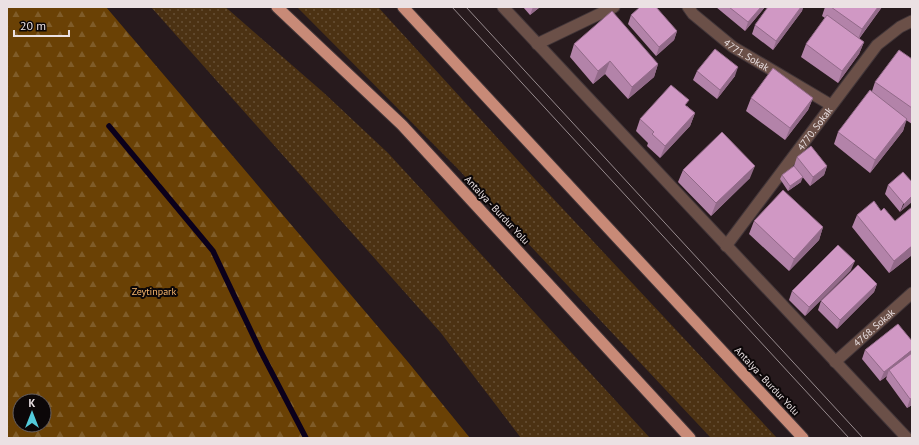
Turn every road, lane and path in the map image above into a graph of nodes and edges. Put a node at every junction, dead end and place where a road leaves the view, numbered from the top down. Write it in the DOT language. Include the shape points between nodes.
graph roads {
  1 [pos="277,7"];
  2 [pos="403,7"];
  3 [pos="503,7"];
  4 [pos="614,7"];
  5 [pos="688,7"];
  6 [pos="912,21"];
  7 [pos="538,44"];
  8 [pos="831,105"];
  9 [pos="726,246"];
  10 [pos="912,292"];
  11 [pos="835,362"];
  12 [pos="690,438"];
  13 [pos="803,438"];
  14 [pos="906,438"];
  1 -- 12 [label="highway, Antalya - Burdur Yolu" via="402,125"];
  2 -- 13 [label="highway, Antalya - Burdur Yolu"];
  3 -- 7 [label="street"];
  4 -- 7 [label="street"];
  5 -- 8 [label="street, 4771. Sokak" via="733,47"];
  6 -- 8 [label="street, 4770. Sokak" via="877,45"];
  7 -- 9 [label="street"];
  8 -- 9 [label="street, 4770. Sokak"];
  9 -- 11 [label="street"];
  10 -- 11 [label="street, 4768. Sokak"];
  11 -- 14 [label="street"];
}
